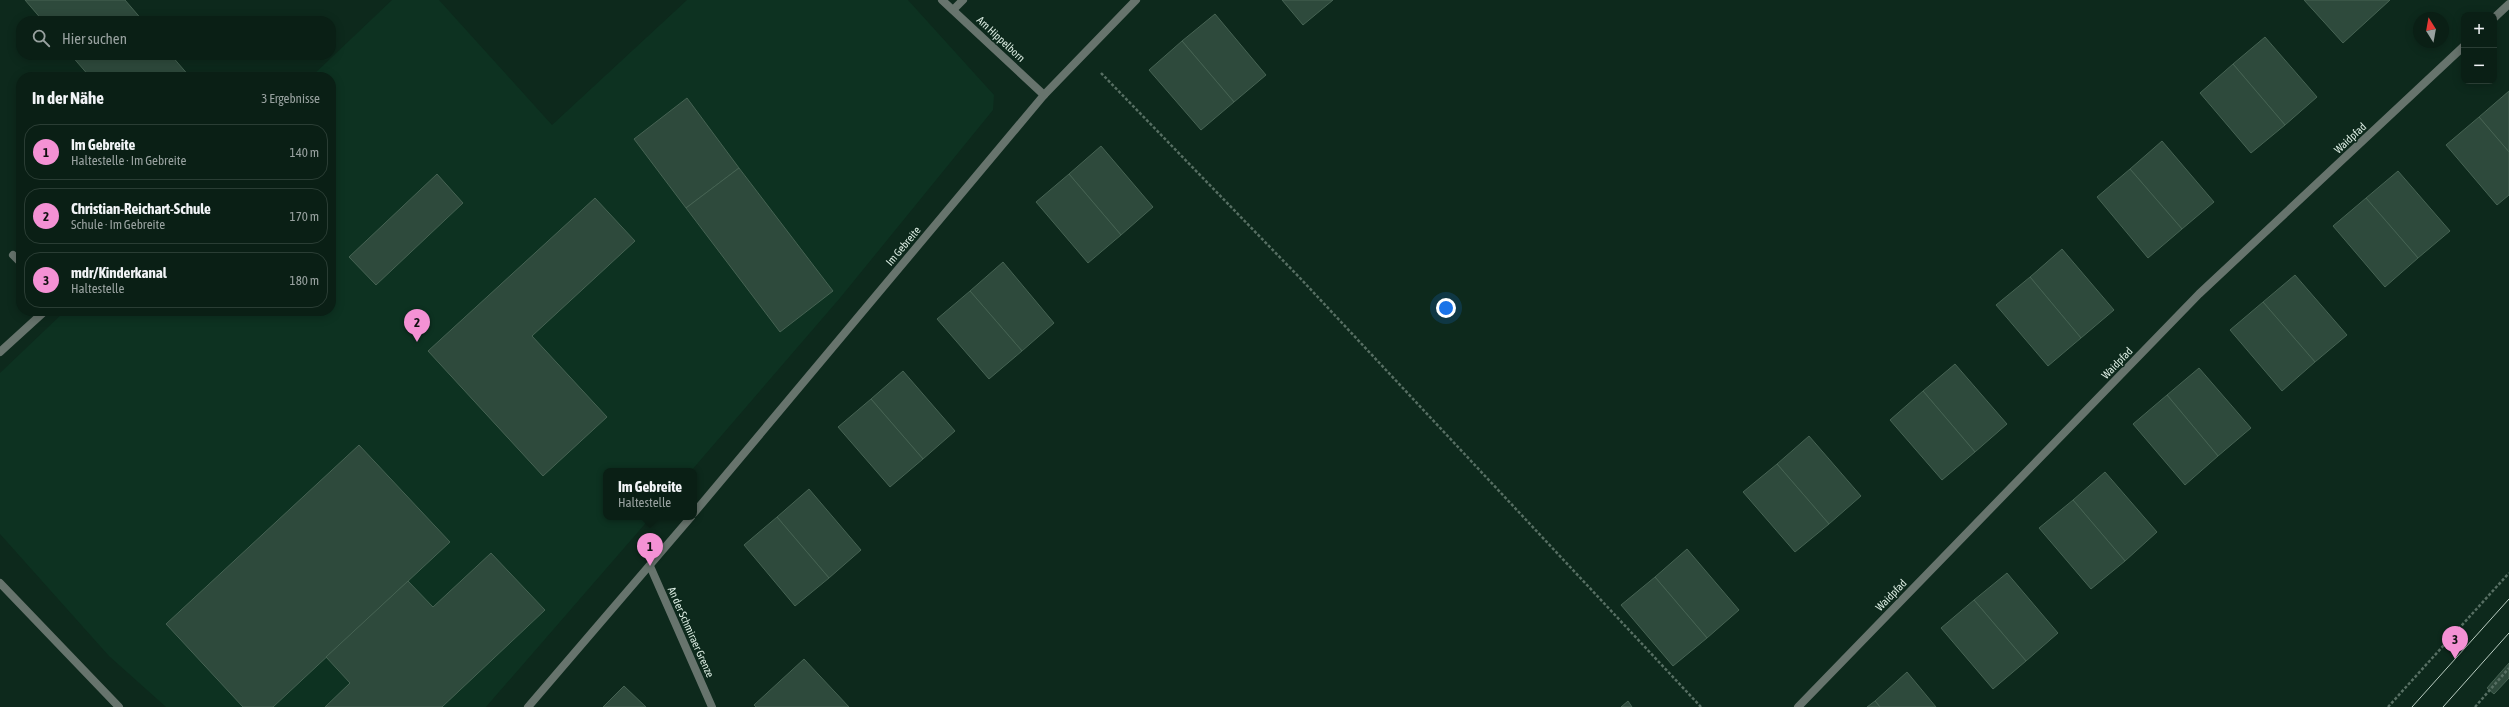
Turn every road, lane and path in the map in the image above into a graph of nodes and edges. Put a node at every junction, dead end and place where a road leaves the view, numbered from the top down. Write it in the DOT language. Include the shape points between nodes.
graph roads {
  1 [pos="942,0"];
  2 [pos="963,0"];
  3 [pos="1136,0"];
  4 [pos="2509,4"];
  5 [pos="953,10"];
  6 [pos="2497,15"];
  7 [pos="2462,48"];
  8 [pos="1082,54"];
  9 [pos="1044,95"];
  10 [pos="13,255"];
  11 [pos="16,258"];
  12 [pos="40,316"];
  13 [pos="0,352"];
  14 [pos="697,509"];
  15 [pos="688,520"];
  16 [pos="650,566"];
  17 [pos="2509,572"];
  18 [pos="0,583"];
  19 [pos="2509,668"];
  20 [pos="119,707"];
  21 [pos="528,707"];
  22 [pos="712,707"];
  23 [pos="1701,707"];
  24 [pos="1798,707"];
  25 [pos="2388,707"];
  26 [pos="2475,707"];
  1 -- 5 [label="street, Am Hippelborn"];
  2 -- 5 [label="street"];
  3 -- 8 [label="street, Im Gebreite"];
  4 -- 6 [label="street"];
  5 -- 9 [label="street, Am Hippelborn"];
  7 -- 24 [label="street, Waidpfad" via="2200,294"];
  8 -- 9 [label="street, Im Gebreite"];
  8 -- 23 [label="path" via="1300,278"];
  9 -- 14 [label="street, Im Gebreite"];
  10 -- 11 [label="street"];
  12 -- 13 [label="street"];
  15 -- 16 [label="street"];
  16 -- 21 [label="street"];
  16 -- 22 [label="street, An der Schmiraer Grenze"];
  17 -- 25 [label="path"];
  18 -- 20 [label="street"];
  19 -- 26 [label="path"];
}
